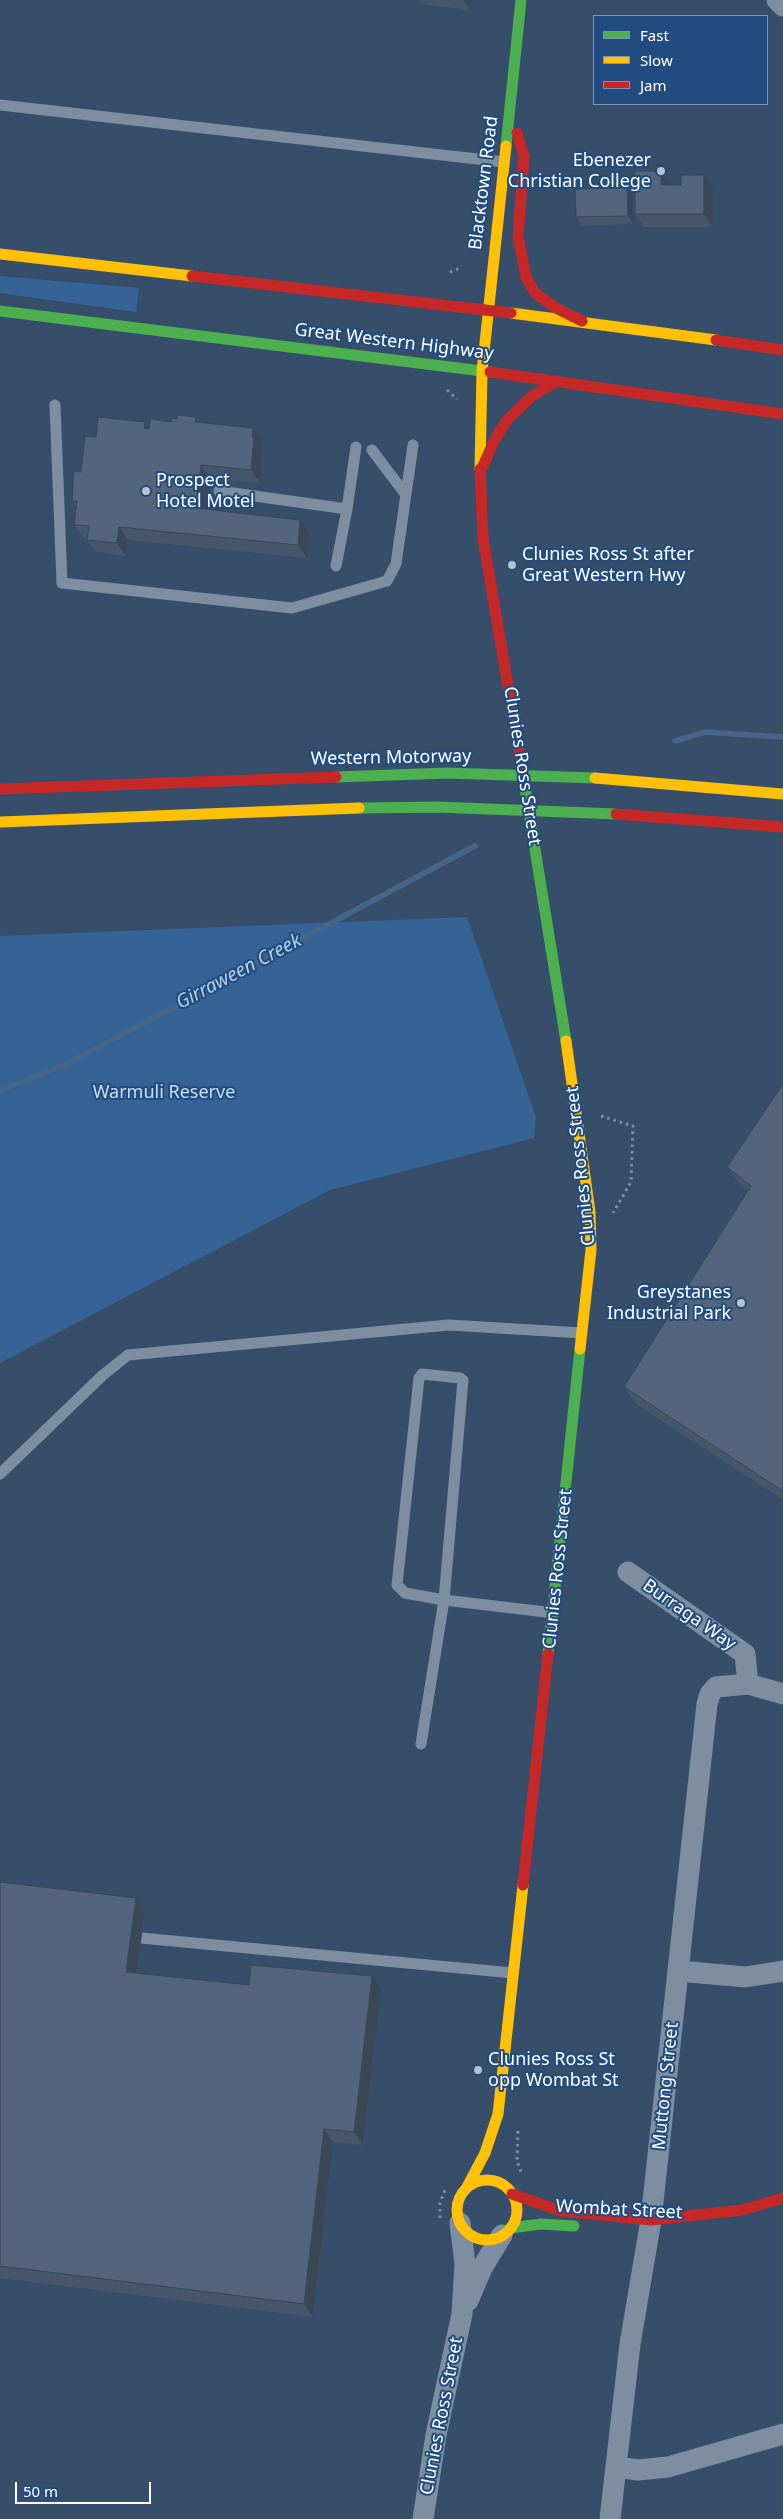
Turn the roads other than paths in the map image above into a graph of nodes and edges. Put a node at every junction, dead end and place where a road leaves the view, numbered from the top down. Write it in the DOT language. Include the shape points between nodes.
graph roads {
  1 [pos="521,0"];
  2 [pos="777,0"];
  3 [pos="783,6"];
  4 [pos="0,105"];
  5 [pos="510,108"];
  6 [pos="504,162"];
  7 [pos="0,254"];
  8 [pos="88,263"];
  9 [pos="0,267"];
  10 [pos="0,310"];
  11 [pos="488,311"];
  12 [pos="49,317"];
  13 [pos="0,320"];
  14 [pos="583,321"];
  15 [pos="783,350"];
  16 [pos="482,371"];
  17 [pos="557,381"];
  18 [pos="55,405"];
  19 [pos="783,414"];
  20 [pos="413,445"];
  21 [pos="356,447"];
  22 [pos="372,450"];
  23 [pos="480,475"];
  24 [pos="218,491"];
  25 [pos="406,495"];
  26 [pos="347,509"];
  27 [pos="336,566"];
  28 [pos="0,789"];
  29 [pos="783,794"];
  30 [pos="0,822"];
  31 [pos="783,827"];
  32 [pos="583,1333"];
  33 [pos="0,1474"];
  34 [pos="628,1572"];
  35 [pos="444,1600"];
  36 [pos="554,1613"];
  37 [pos="748,1684"];
  38 [pos="783,1694"];
  39 [pos="421,1744"];
  40 [pos="142,1938"];
  41 [pos="783,1971"];
  42 [pos="679,1972"];
  43 [pos="514,1974"];
  44 [pos="498,2114"];
  45 [pos="501,2147"];
  46 [pos="504,2170"];
  47 [pos="467,2187"];
  48 [pos="510,2192"];
  49 [pos="783,2198"];
  50 [pos="460,2223"];
  51 [pos="587,2228"];
  52 [pos="650,2229"];
  53 [pos="506,2232"];
  54 [pos="462,2314"];
  55 [pos="783,2434"];
  56 [pos="617,2467"];
  57 [pos="424,2519"];
  58 [pos="610,2519"];
  1 -- 5 [label="main road, Blacktown Road"];
  2 -- 3 [label="street"];
  4 -- 6 [label="lane"];
  5 -- 6 [label="main road, Blacktown Road"];
  5 -- 14 [label="main road" via="524,156 518,237 526,277 535,293"];
  6 -- 11 [label="main road, Blacktown Road"];
  7 -- 8 [label="main road"];
  8 -- 9 [label="street"];
  8 -- 11 [label="main road"];
  10 -- 12 [label="main road, Great Western Highway"];
  11 -- 14 [label="main road"];
  11 -- 16 [label="main road, Blacktown Road"];
  12 -- 13 [label="street"];
  12 -- 16 [label="main road, Great Western Highway"];
  14 -- 15 [label="main road"];
  16 -- 17 [label="main road, Great Western Highway"];
  16 -- 23 [label="main road, Clunies Ross Street"];
  17 -- 19 [label="main road, Great Western Highway"];
  17 -- 23 [label="main road" via="532,396 506,420"];
  18 -- 25 [label="lane" via="62,583 292,608 387,581 396,564"];
  20 -- 25 [label="lane"];
  21 -- 26 [label="lane"];
  22 -- 25 [label="lane"];
  23 -- 32 [label="main road, Clunies Ross Street" via="483,538 538,861 590,1212 591,1250"];
  24 -- 26 [label="lane"];
  26 -- 27 [label="lane"];
  28 -- 29 [label="main road, Western Motorway" via="448,773 631,780"];
  30 -- 31 [label="main road" via="320,809 437,808 648,815"];
  32 -- 33 [label="lane" via="449,1325 128,1355 103,1374"];
  32 -- 36 [label="main road, Clunies Ross Street"];
  34 -- 37 [label="street, Burraga Way" via="745,1654"];
  35 -- 35 [label="lane" via="463,1380 422,1374 419,1378 397,1586 405,1593"];
  35 -- 36 [label="lane"];
  35 -- 39 [label="lane"];
  36 -- 43 [label="main road, Clunies Ross Street"];
  37 -- 38 [label="street"];
  37 -- 42 [label="street, Muttong Street" via="716,1687 707,1704"];
  40 -- 43 [label="lane"];
  41 -- 42 [label="street" via="745,1977"];
  42 -- 52 [label="street, Muttong Street"];
  43 -- 44 [label="main road, Clunies Ross Street"];
  44 -- 45 [label="main road, Clunies Ross Street"];
  44 -- 47 [label="main road, Clunies Ross Street" via="486,2153"];
  46 -- 48 [label="main road"];
  47 -- 48 [label="main road" via="475,2182 493,2180"];
  47 -- 50 [label="main road" via="457,2204"];
  48 -- 52 [label="main road, Wombat Street" via="561,2211"];
  48 -- 53 [label="main road" via="517,2212"];
  49 -- 52 [label="main road, Wombat Street"];
  50 -- 53 [label="main road" via="466,2231 483,2240"];
  50 -- 54 [label="street, Clunies Ross Street" via="465,2264"];
  51 -- 53 [label="main road, Wombat Street" via="541,2224"];
  52 -- 56 [label="street, Muttong Street" via="630,2344"];
  53 -- 54 [label="street, Clunies Ross Street" via="482,2268"];
  54 -- 57 [label="street, Clunies Ross Street" via="436,2435"];
  55 -- 56 [label="street" via="668,2467 638,2470"];
  56 -- 58 [label="street, Muttong Street"];
}
